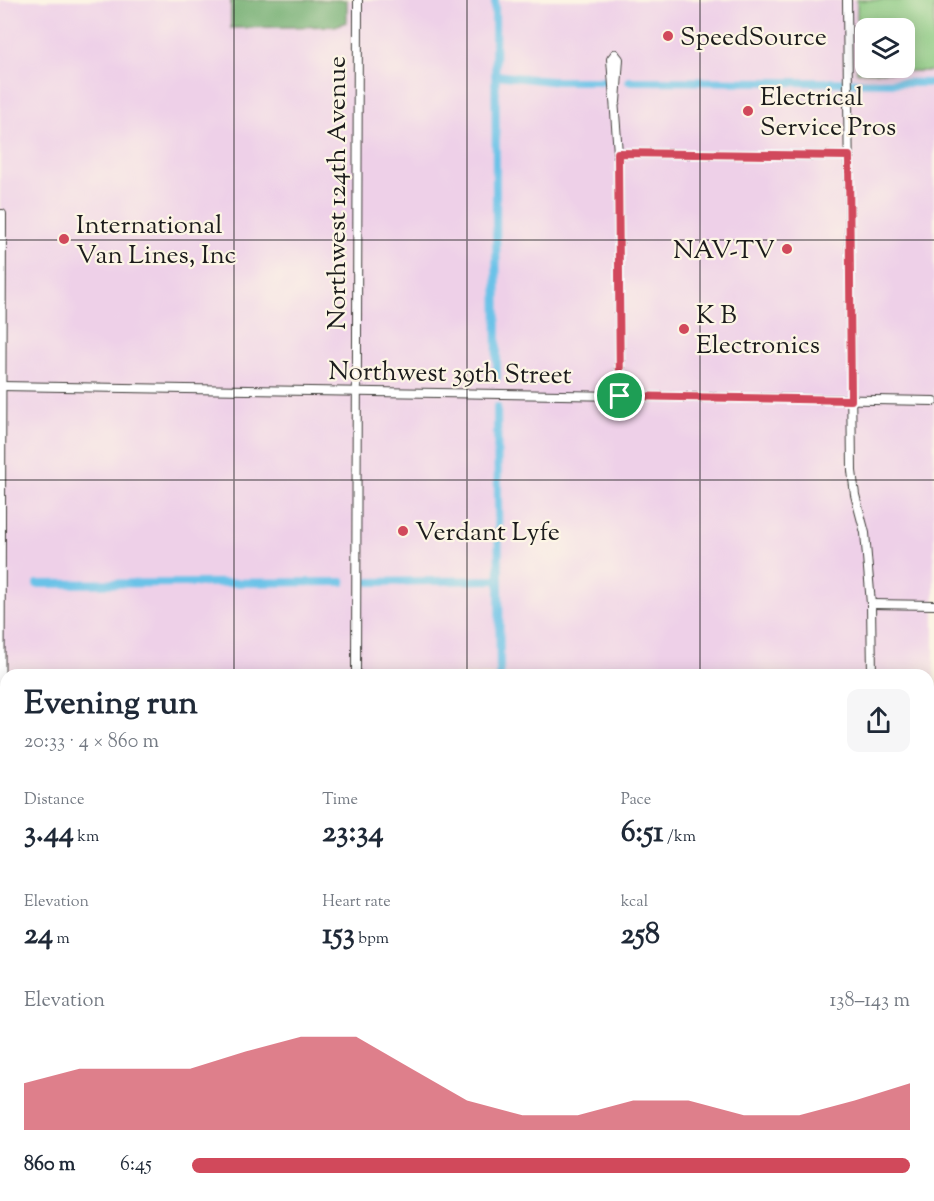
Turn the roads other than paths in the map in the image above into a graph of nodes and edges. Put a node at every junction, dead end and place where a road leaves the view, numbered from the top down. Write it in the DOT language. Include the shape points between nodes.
graph roads {
  1 [pos="358,0"];
  2 [pos="847,0"];
  3 [pos="615,103"];
  4 [pos="618,153"];
  5 [pos="849,156"];
  6 [pos="2,214"];
  7 [pos="0,386"];
  8 [pos="357,392"];
  9 [pos="620,396"];
  10 [pos="851,400"];
  11 [pos="934,401"];
  12 [pos="871,604"];
  13 [pos="934,605"];
  14 [pos="0,669"];
  15 [pos="0,669"];
  16 [pos="356,669"];
  17 [pos="872,669"];
  18 [pos="0,829"];
  1 -- 8 [label="street, Northwest 124th Avenue"];
  2 -- 5 [label="street"];
  3 -- 3 [label="street" via="619,66 615,54 611,60"];
  3 -- 4 [label="street"];
  4 -- 5 [label="street"];
  4 -- 9 [label="street"];
  5 -- 10 [label="street"];
  6 -- 7 [label="street"];
  7 -- 8 [label="street, Northwest 39th Street"];
  7 -- 15 [label="street"];
  8 -- 9 [label="street, Northwest 39th Street"];
  8 -- 16 [label="street, Northwest 124th Avenue"];
  9 -- 10 [label="street, Northwest 39th Street"];
  10 -- 11 [label="street, Northwest 39th Street"];
  10 -- 12 [label="street" via="852,471 865,533"];
  12 -- 13 [label="street"];
  12 -- 17 [label="street"];
  14 -- 18 [label="street"];
}
